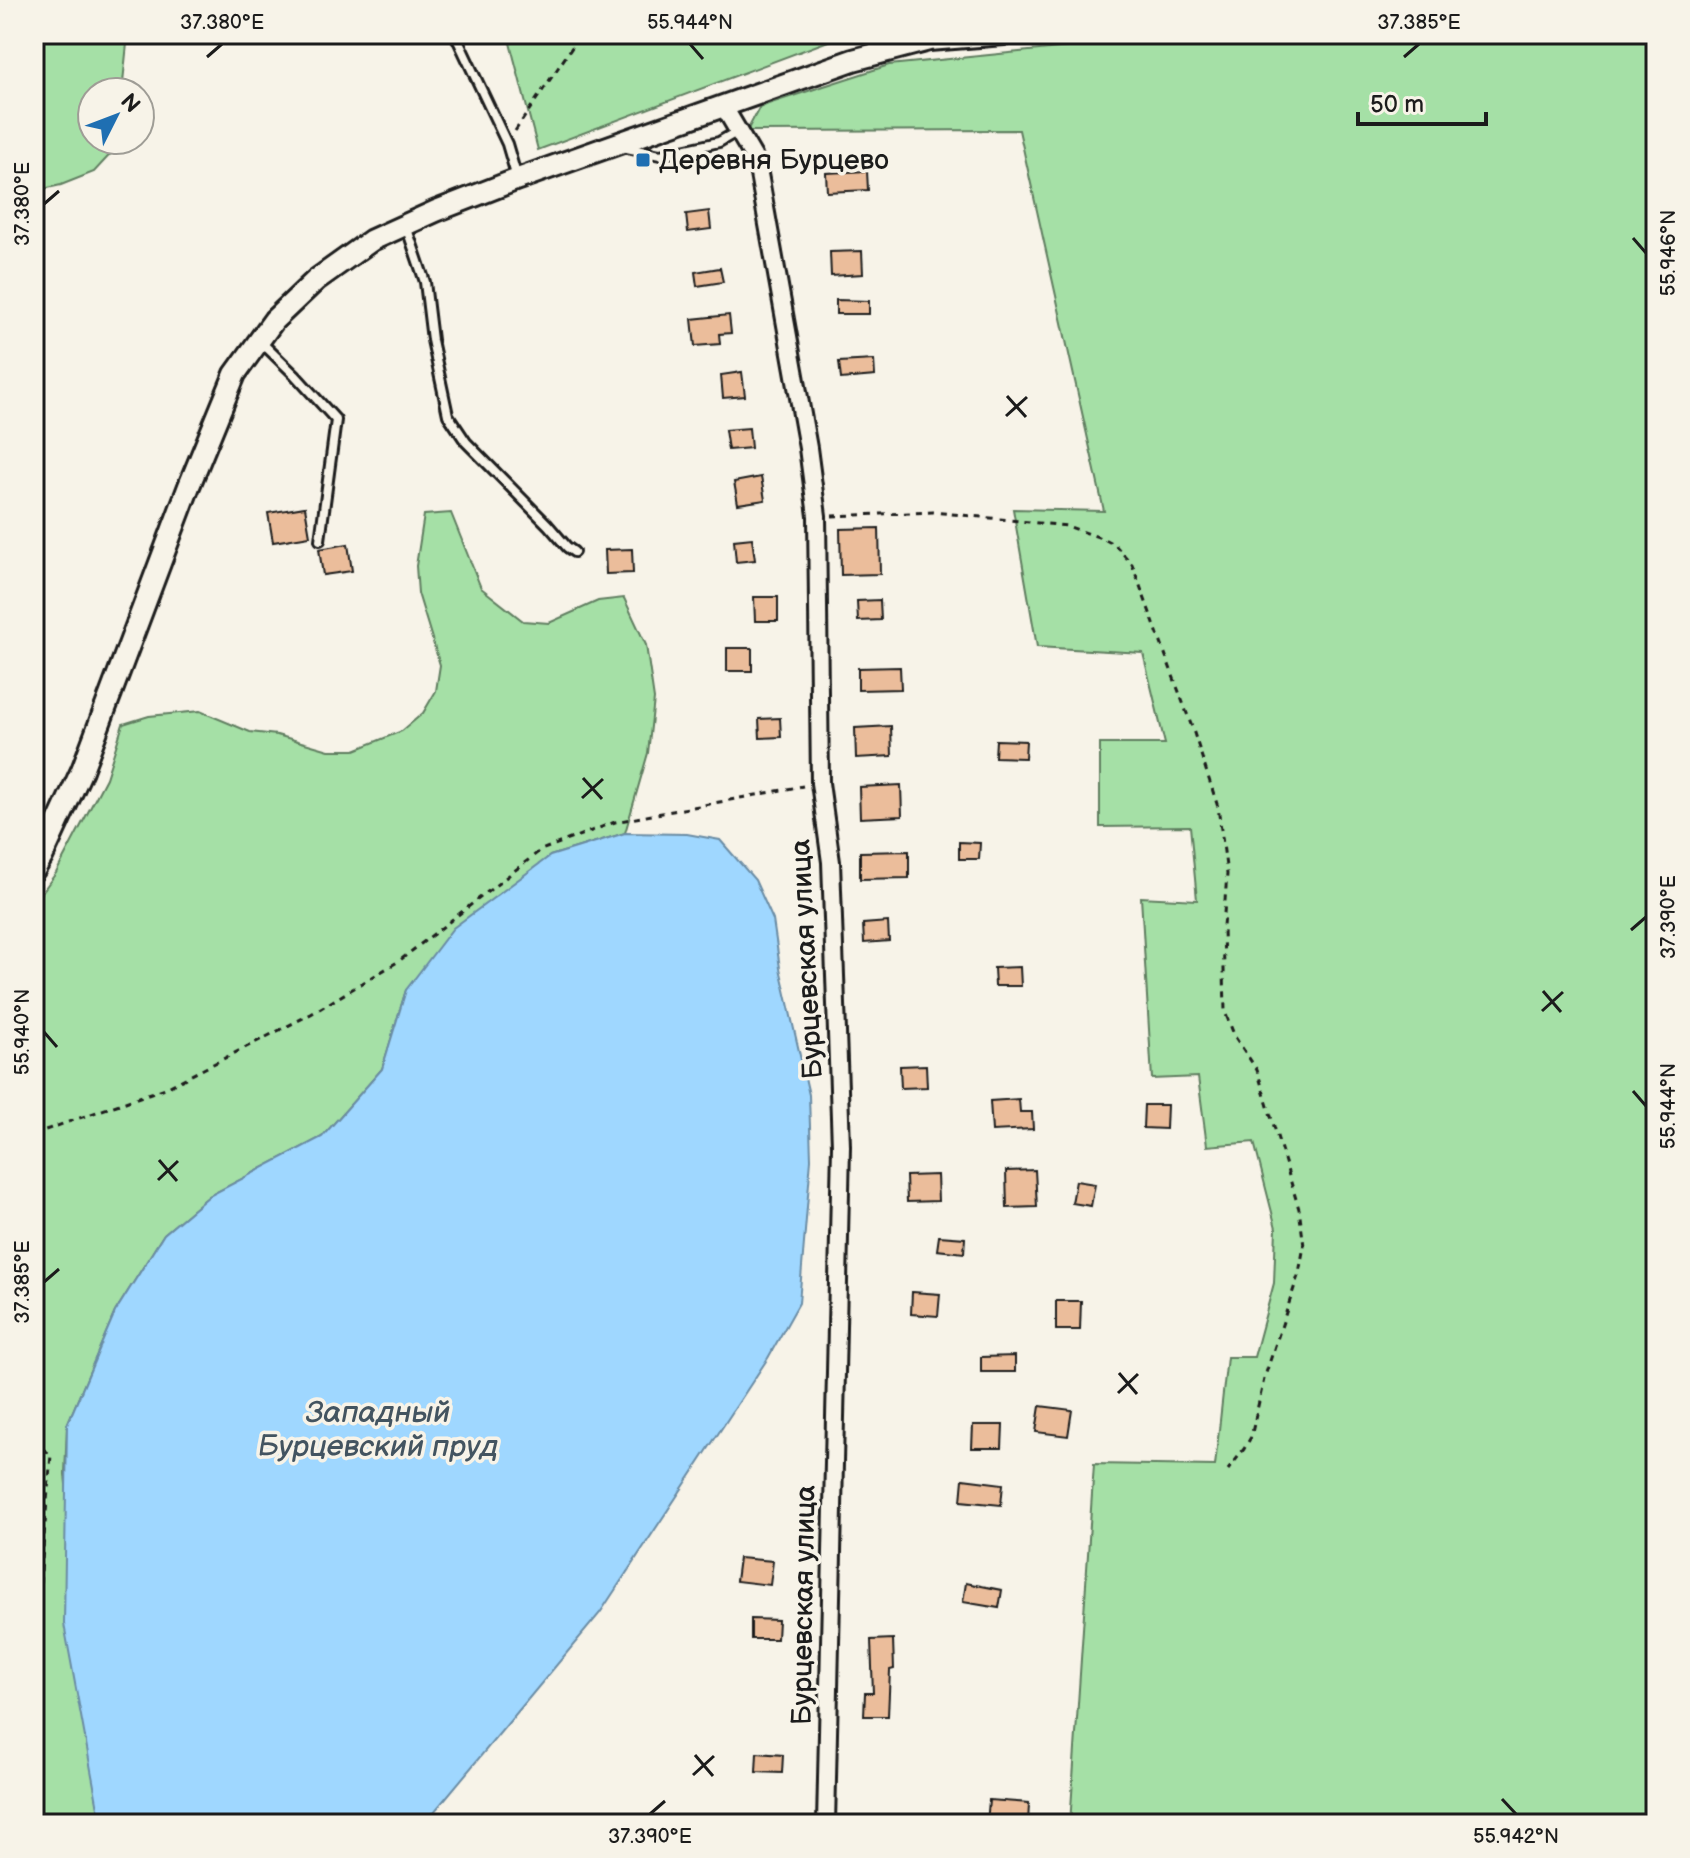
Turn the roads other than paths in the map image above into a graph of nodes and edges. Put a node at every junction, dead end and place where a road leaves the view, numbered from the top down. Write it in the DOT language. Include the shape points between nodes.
graph roads {
  1 [pos="455,34"];
  2 [pos="1004,34"];
  3 [pos="724,107"];
  4 [pos="738,131"];
  5 [pos="613,146"];
  6 [pos="518,179"];
  7 [pos="406,225"];
  8 [pos="260,340"];
  9 [pos="320,540"];
  10 [pos="574,552"];
  11 [pos="34,870"];
  12 [pos="826,1824"];
  1 -- 6 [label="lane"];
  2 -- 3 [label="street" via="929,40 853,60"];
  3 -- 4 [label="street, Бурцевская улица"];
  3 -- 5 [label="street"];
  4 -- 5 [label="lane" via="719,142 660,155"];
  4 -- 12 [label="street, Бурцевская улица" via="757,163 817,516 820,783 831,862 841,1146"];
  5 -- 6 [label="street"];
  6 -- 7 [label="street"];
  7 -- 8 [label="street" via="372,240 316,280"];
  7 -- 10 [label="lane" via="425,282 448,415 466,442"];
  8 -- 9 [label="lane" via="336,420"];
  8 -- 11 [label="street" via="235,374 82,770"];
}
